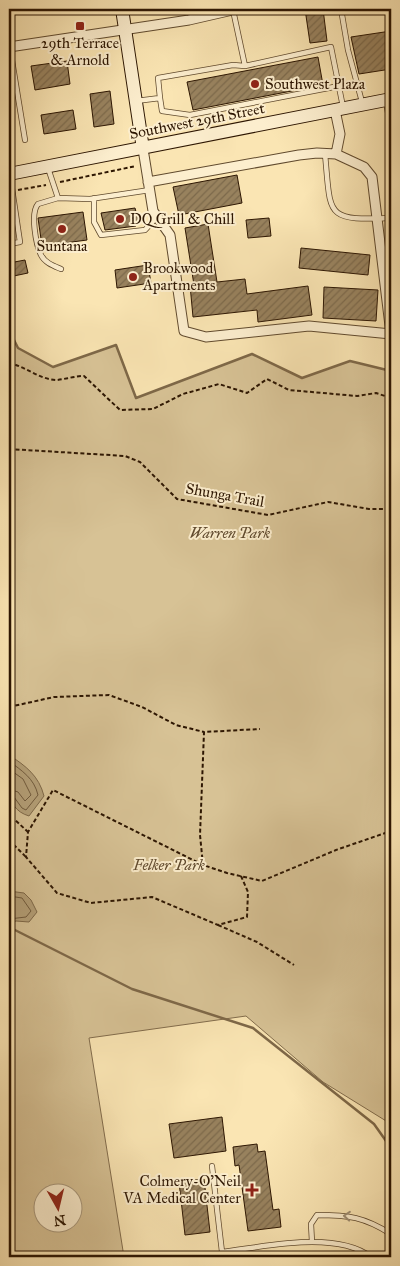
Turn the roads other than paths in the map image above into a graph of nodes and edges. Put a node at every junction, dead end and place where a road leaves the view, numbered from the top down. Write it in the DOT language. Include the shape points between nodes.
graph roads {
  1 [pos="122,9"];
  2 [pos="235,9"];
  3 [pos="341,9"];
  4 [pos="125,29"];
  5 [pos="9,47"];
  6 [pos="245,66"];
  7 [pos="339,86"];
  8 [pos="160,98"];
  9 [pos="389,99"];
  10 [pos="136,101"];
  11 [pos="363,104"];
  12 [pos="339,109"];
  13 [pos="391,131"];
  14 [pos="25,140"];
  15 [pos="143,149"];
  16 [pos="325,154"];
  17 [pos="336,154"];
  18 [pos="48,166"];
  19 [pos="9,174"];
  20 [pos="149,186"];
  21 [pos="58,198"];
  22 [pos="94,198"];
  23 [pos="158,217"];
  24 [pos="391,218"];
  25 [pos="377,219"];
  26 [pos="148,228"];
  27 [pos="148,235"];
  28 [pos="9,244"];
  29 [pos="61,269"];
  30 [pos="212,1166"];
  31 [pos="391,1234"];
  32 [pos="312,1242"];
  33 [pos="371,1257"];
  1 -- 4 [label="main road"];
  2 -- 4 [label="street" via="189,20"];
  2 -- 6 [label="lane"];
  3 -- 11 [label="lane"];
  4 -- 5 [label="street"];
  4 -- 10 [label="main road"];
  5 -- 14 [label="lane"];
  6 -- 7 [label="lane" via="331,48"];
  6 -- 8 [label="lane" via="233,65 158,78"];
  7 -- 8 [label="lane" via="190,116 162,111"];
  7 -- 12 [label="lane"];
  8 -- 10 [label="lane"];
  9 -- 11 [label="main road, Southwest 29th Street"];
  9 -- 13 [label="lane"];
  10 -- 15 [label="main road"];
  11 -- 12 [label="main road, Southwest 29th Street"];
  12 -- 15 [label="main road, Southwest 29th Street"];
  12 -- 17 [label="street" via="340,134"];
  15 -- 18 [label="main road, Southwest 29th Street"];
  15 -- 20 [label="street"];
  16 -- 17 [label="street"];
  16 -- 20 [label="street" via="299,154"];
  16 -- 25 [label="lane" via="329,201 334,210 348,219"];
  17 -- 25 [label="street" via="369,172"];
  18 -- 19 [label="main road, Southwest 29th Street"];
  18 -- 21 [label="lane"];
  19 -- 28 [label="lane" via="20,242"];
  20 -- 22 [label="lane"];
  20 -- 23 [label="street" via="153,211"];
  21 -- 22 [label="lane"];
  21 -- 29 [label="lane" via="38,204 33,214 40,255"];
  22 -- 26 [label="lane" via="94,222 101,235"];
  23 -- 25 [label="street" via="170,235 184,330 206,337 309,326 391,334"];
  23 -- 26 [label="lane"];
  24 -- 25 [label="lane"];
  26 -- 27 [label="lane"];
  30 -- 32 [label="lane" via="222,1252"];
  31 -- 32 [label="lane, one-way" via="358,1217 317,1215 311,1224"];
  32 -- 33 [label="lane" via="350,1247"];
}
